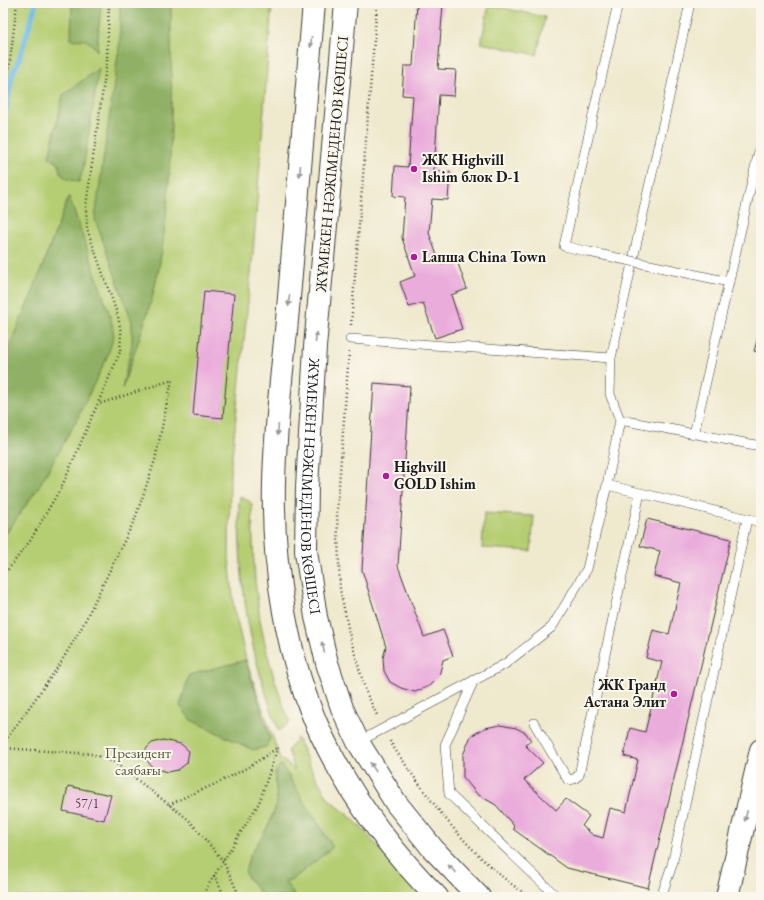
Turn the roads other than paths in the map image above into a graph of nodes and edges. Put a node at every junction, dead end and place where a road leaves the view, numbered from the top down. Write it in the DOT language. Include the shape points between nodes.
graph roads {
  1 [pos="314,3"];
  2 [pos="346,3"];
  3 [pos="618,3"];
  4 [pos="690,3"];
  5 [pos="761,142"];
  6 [pos="729,282"];
  7 [pos="350,339"];
  8 [pos="611,358"];
  9 [pos="620,420"];
  10 [pos="694,434"];
  11 [pos="761,446"];
  12 [pos="608,485"];
  13 [pos="640,493"];
  14 [pos="747,519"];
  15 [pos="761,522"];
  16 [pos="474,680"];
  17 [pos="534,723"];
  18 [pos="358,742"];
  19 [pos="761,750"];
  20 [pos="437,897"];
  21 [pos="479,897"];
  22 [pos="563,897"];
  23 [pos="661,897"];
  24 [pos="727,897"];
  1 -- 20 [label="main road, ЖҰМЕКЕН НӘЖІМЕДЕНОВ КӨШЕСІ, one-way" via="274,483 280,582 291,642 304,688 322,736 378,830 413,874"];
  18 -- 2 [label="main road, ЖҰМЕКЕН НӘЖІМЕДЕНОВ КӨШЕСІ, one-way" via="342,708 327,663 316,618 306,551 315,347"];
  3 -- 6 [label="lane, bridge" via="564,246"];
  4 -- 8 [label="lane"];
  5 -- 6 [label="lane"];
  6 -- 10 [label="lane"];
  7 -- 8 [label="lane"];
  8 -- 9 [label="lane" via="610,394"];
  9 -- 10 [label="lane"];
  9 -- 12 [label="lane"];
  10 -- 11 [label="lane"];
  12 -- 13 [label="lane"];
  12 -- 16 [label="lane" via="587,569 552,627 505,664"];
  13 -- 14 [label="lane"];
  13 -- 17 [label="lane" via="579,775 574,779 568,780"];
  14 -- 15 [label="lane"];
  14 -- 23 [label="lane" via="672,865"];
  16 -- 18 [label="lane"];
  16 -- 22 [label="lane" via="445,745 449,794 555,896"];
  21 -- 18 [label="main road, ЖҰМЕКЕН НӘЖІМЕДЕНОВ КӨШЕСІ, one-way" via="432,848 396,803"];
  19 -- 24 [label="main road, one-way"];
}
